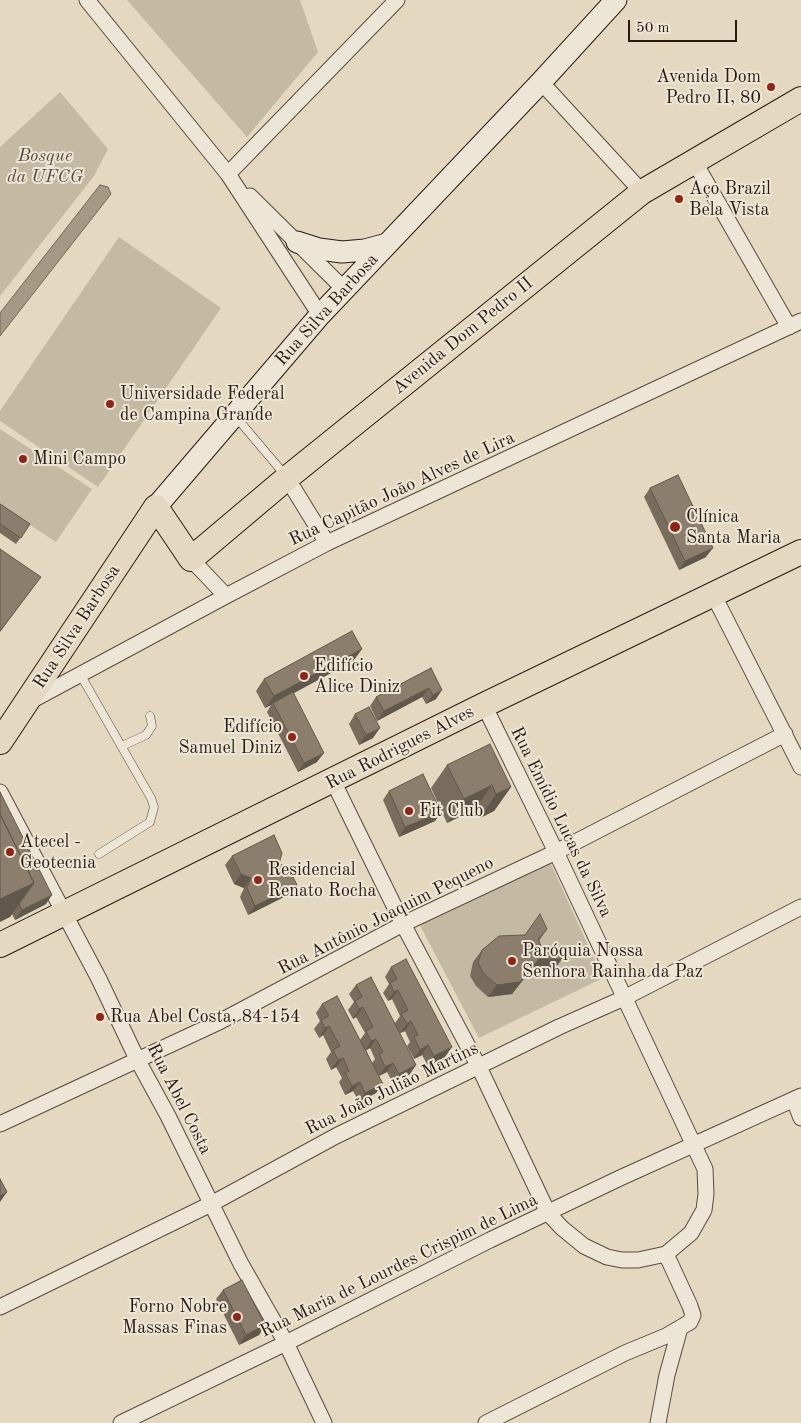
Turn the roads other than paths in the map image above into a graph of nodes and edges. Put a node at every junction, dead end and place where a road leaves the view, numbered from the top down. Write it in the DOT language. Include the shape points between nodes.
graph roads {
  1 [pos="88,0"];
  2 [pos="397,0"];
  3 [pos="616,0"];
  4 [pos="541,82"];
  5 [pos="801,100"];
  6 [pos="694,161"];
  7 [pos="228,174"];
  8 [pos="642,192"];
  9 [pos="297,242"];
  10 [pos="387,244"];
  11 [pos="344,289"];
  12 [pos="320,315"];
  13 [pos="795,324"];
  14 [pos="234,416"];
  15 [pos="287,478"];
  16 [pos="156,507"];
  17 [pos="327,543"];
  18 [pos="801,552"];
  19 [pos="191,559"];
  20 [pos="713,594"];
  21 [pos="226,596"];
  22 [pos="80,674"];
  23 [pos="26,704"];
  24 [pos="484,705"];
  25 [pos="150,716"];
  26 [pos="784,734"];
  27 [pos="0,742"];
  28 [pos="122,746"];
  29 [pos="801,767"];
  30 [pos="333,782"];
  31 [pos="0,792"];
  32 [pos="556,852"];
  33 [pos="99,854"];
  34 [pos="801,907"];
  35 [pos="65,912"];
  36 [pos="403,924"];
  37 [pos="0,946"];
  38 [pos="624,998"];
  39 [pos="137,1059"];
  40 [pos="479,1066"];
  41 [pos="797,1098"];
  42 [pos="801,1118"];
  43 [pos="0,1124"];
  44 [pos="694,1145"];
  45 [pos="211,1204"];
  46 [pos="548,1213"];
  47 [pos="666,1254"];
  48 [pos="0,1307"];
  49 [pos="680,1328"];
  50 [pos="286,1343"];
  51 [pos="121,1423"];
  52 [pos="324,1423"];
  53 [pos="486,1423"];
  54 [pos="658,1423"];
  1 -- 7 [label="street"];
  2 -- 7 [label="street"];
  3 -- 4 [label="main road, Rua Silva Barbosa"];
  4 -- 8 [label="street"];
  4 -- 10 [label="main road, Rua Silva Barbosa"];
  5 -- 6 [label="main road, Avenida Dom Pedro II"];
  6 -- 8 [label="main road, Avenida Dom Pedro II"];
  6 -- 13 [label="street"];
  7 -- 9 [label="street"];
  7 -- 12 [label="street"];
  8 -- 15 [label="main road, Avenida Dom Pedro II"];
  9 -- 10 [label="main road" via="319,250 342,252"];
  9 -- 11 [label="street"];
  10 -- 11 [label="main road, Rua Silva Barbosa"];
  11 -- 12 [label="main road, Rua Silva Barbosa"];
  12 -- 14 [label="main road, Rua Silva Barbosa"];
  13 -- 17 [label="street, Rua Capitão João Alves de Lira"];
  14 -- 15 [label="lane"];
  14 -- 16 [label="main road, Rua Silva Barbosa"];
  15 -- 17 [label="street"];
  15 -- 19 [label="main road, Avenida Dom Pedro II"];
  16 -- 19 [label="main road"];
  16 -- 23 [label="main road, Rua Silva Barbosa"];
  17 -- 21 [label="street, Rua Capitão João Alves de Lira"];
  18 -- 20 [label="main road, Rua Rodrigues Alves"];
  19 -- 21 [label="street"];
  20 -- 24 [label="main road, Rua Rodrigues Alves"];
  20 -- 26 [label="street"];
  21 -- 22 [label="street, Rua Capitão João Alves de Lira"];
  22 -- 23 [label="street, Rua Capitão João Alves de Lira"];
  22 -- 28 [label="lane"];
  23 -- 27 [label="main road, Rua Silva Barbosa"];
  24 -- 30 [label="main road, Rua Rodrigues Alves"];
  24 -- 32 [label="street, Rua Emídio Lucas da Silva"];
  25 -- 28 [label="lane" via="152,726 146,734"];
  26 -- 29 [label="street"];
  26 -- 32 [label="street, Rua Antônio Joaquim Pequeno"];
  28 -- 33 [label="lane" via="154,807 150,822"];
  30 -- 35 [label="main road, Rua Rodrigues Alves"];
  30 -- 36 [label="street"];
  31 -- 35 [label="street, Rua Abel Costa"];
  32 -- 36 [label="street, Rua Antônio Joaquim Pequeno"];
  32 -- 38 [label="street, Rua Emídio Lucas da Silva"];
  34 -- 38 [label="street, Rua João Julião Martins"];
  35 -- 37 [label="main road, Rua Rodrigues Alves"];
  35 -- 39 [label="street, Rua Abel Costa"];
  36 -- 39 [label="street, Rua Antônio Joaquim Pequeno" via="219,1022"];
  36 -- 40 [label="street"];
  38 -- 40 [label="street, Rua João Julião Martins"];
  38 -- 44 [label="street, Rua Emídio Lucas da Silva"];
  39 -- 43 [label="street, Rua Antônio Joaquim Pequeno"];
  39 -- 45 [label="street, Rua Abel Costa"];
  40 -- 45 [label="street, Rua João Julião Martins" via="336,1136"];
  40 -- 46 [label="street"];
  41 -- 42 [label="street"];
  41 -- 44 [label="street, Rua Maria de Lourdes Crispim de Lima"];
  44 -- 46 [label="street, Rua Maria de Lourdes Crispim de Lima"];
  44 -- 47 [label="street, Rua Emídio Lucas da Silva" via="705,1170 704,1210 691,1233"];
  45 -- 48 [label="street, Rua João Julião Martins"];
  45 -- 50 [label="street, Rua Abel Costa"];
  46 -- 47 [label="street" via="578,1242 607,1257 638,1260"];
  46 -- 50 [label="street, Rua Maria de Lourdes Crispim de Lima"];
  47 -- 49 [label="street" via="693,1315 690,1322"];
  49 -- 53 [label="street" via="625,1352"];
  49 -- 54 [label="street"];
  50 -- 51 [label="street, Rua Maria de Lourdes Crispim de Lima"];
  50 -- 52 [label="street, Rua Abel Costa"];
}
